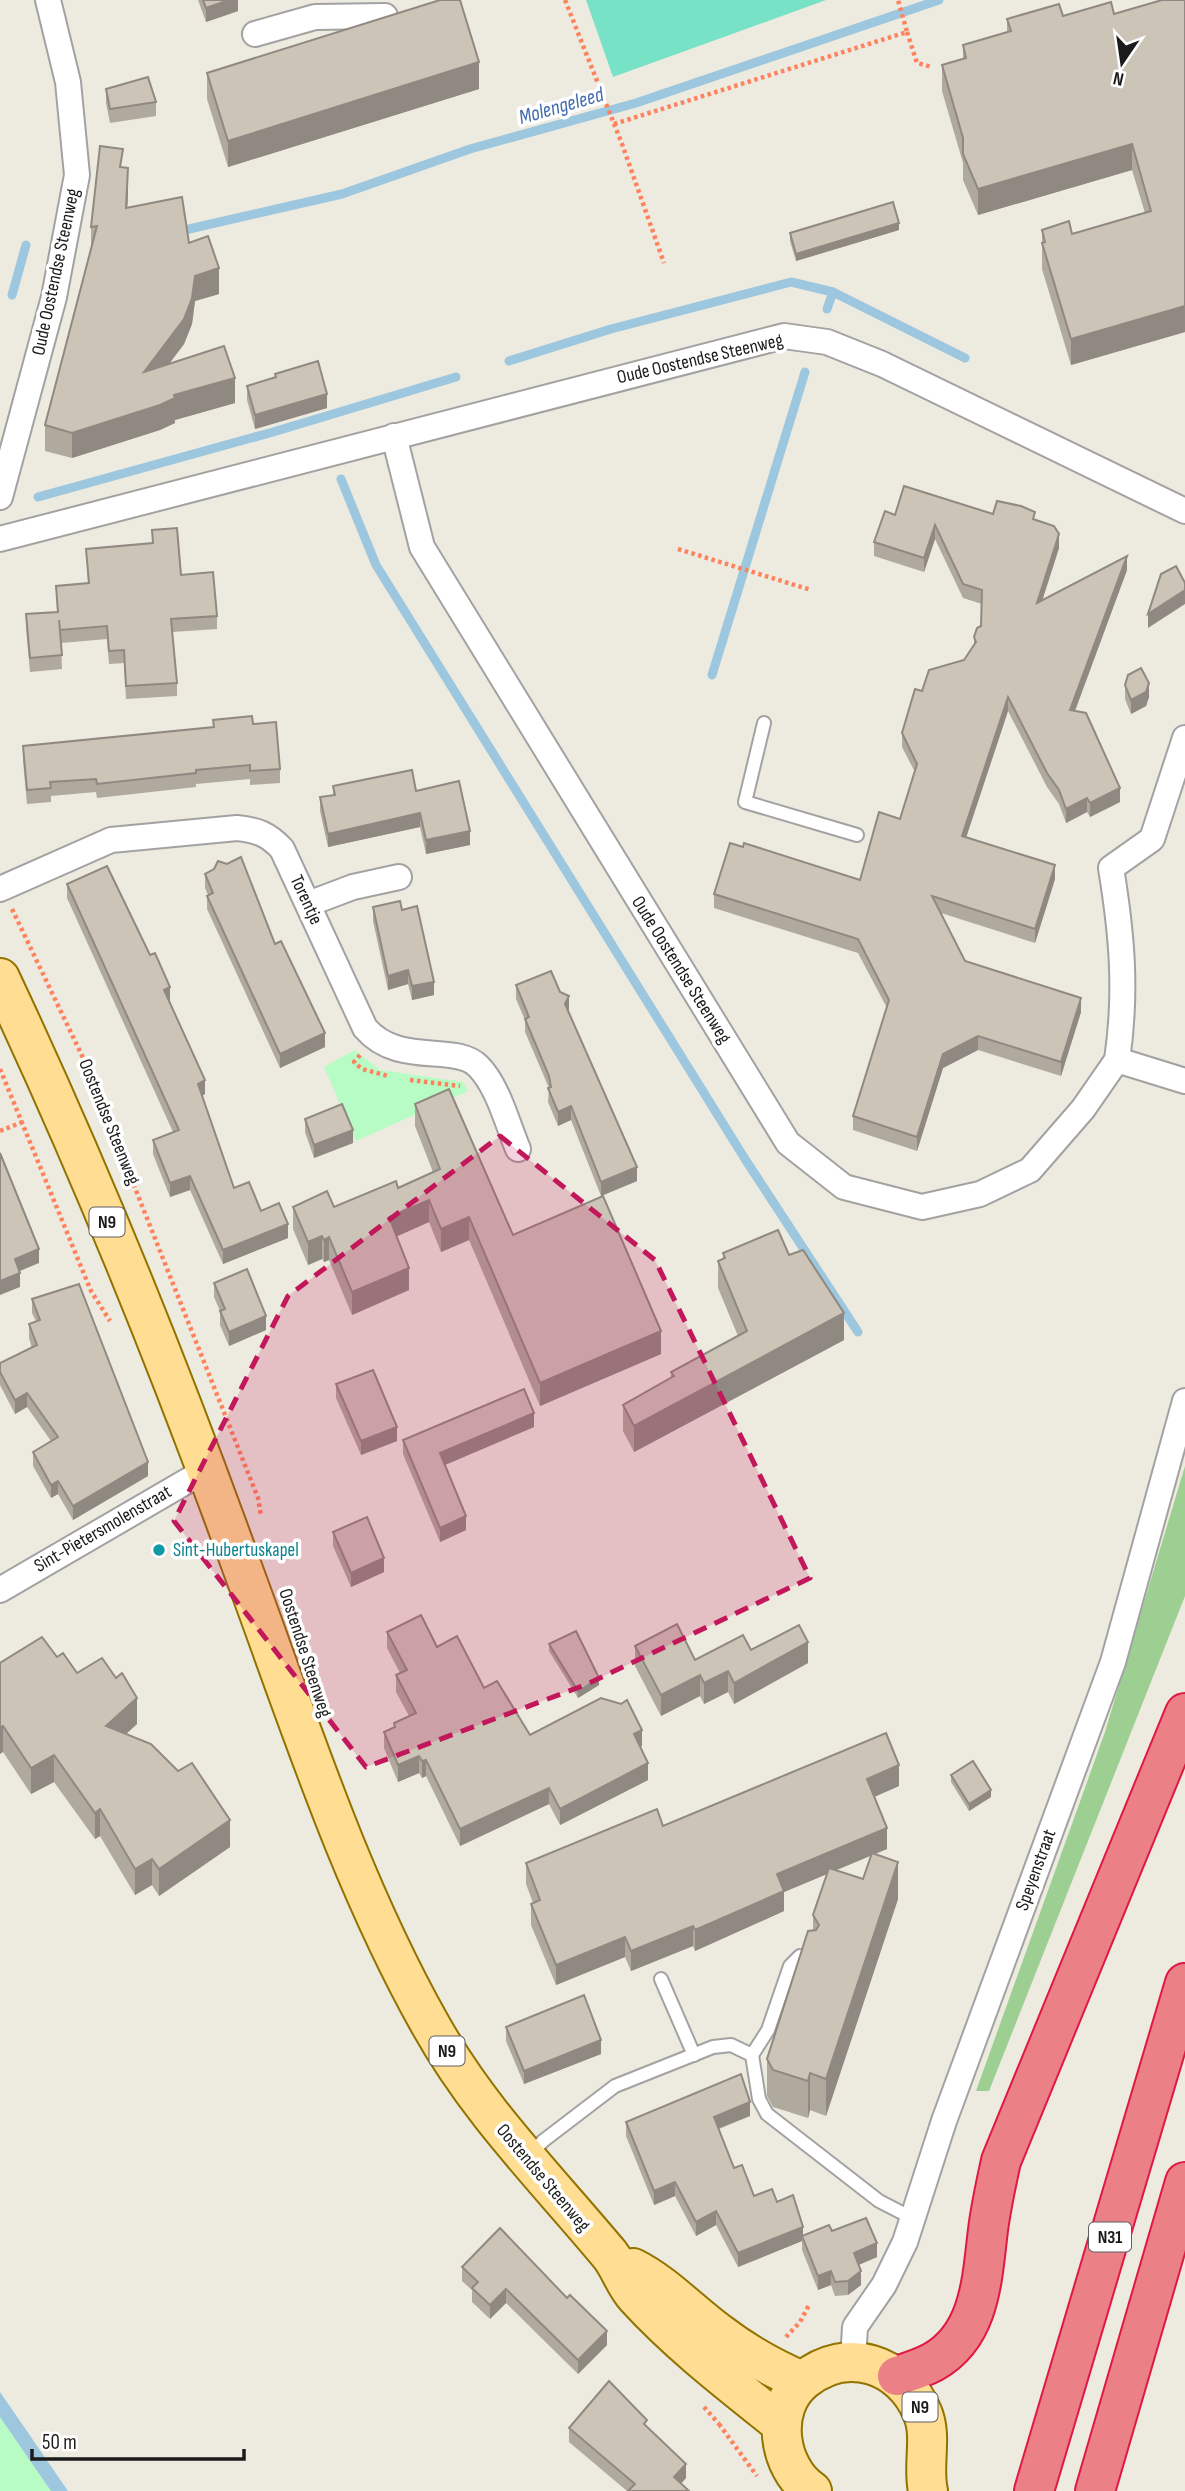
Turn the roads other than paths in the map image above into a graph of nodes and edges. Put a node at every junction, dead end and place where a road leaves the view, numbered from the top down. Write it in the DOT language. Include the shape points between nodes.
graph roads {
  1 [pos="51,1"];
  2 [pos="312,9"];
  3 [pos="385,16"];
  4 [pos="255,34"];
  5 [pos="394,436"];
  6 [pos="0,497"];
  7 [pos="1185,511"];
  8 [pos="0,539"];
  9 [pos="764,723"];
  10 [pos="1185,738"];
  11 [pos="857,835"];
  12 [pos="399,877"];
  13 [pos="1,889"];
  14 [pos="309,904"];
  15 [pos="0,978"];
  16 [pos="1117,1060"];
  17 [pos="1185,1082"];
  18 [pos="518,1149"];
  19 [pos="1185,1401"];
  20 [pos="206,1470"];
  21 [pos="0,1590"];
  22 [pos="1185,1713"];
  23 [pos="810,1960"];
  24 [pos="660,1979"];
  25 [pos="1185,1983"];
  26 [pos="694,2055"];
  27 [pos="752,2055"];
  28 [pos="525,2161"];
  29 [pos="1185,2182"];
  30 [pos="912,2218"];
  31 [pos="854,2344"];
  32 [pos="709,2346"];
  33 [pos="897,2376"];
  34 [pos="802,2381"];
  35 [pos="781,2424"];
  36 [pos="813,2491"];
  37 [pos="928,2491"];
  38 [pos="1034,2491"];
  39 [pos="1095,2491"];
  1 -- 6 [label="street, Oude Oostendse Steenweg" via="68,82 77,175 54,297"];
  2 -- 3 [label="street"];
  2 -- 4 [label="street"];
  5 -- 7 [label="street, Oude Oostendse Steenweg" via="784,336 827,342 882,364"];
  5 -- 8 [label="street, Oude Oostendse Steenweg"];
  5 -- 16 [label="street, Oude Oostendse Steenweg" via="422,547 788,1143 844,1187 922,1207 980,1194 1030,1170 1083,1109"];
  9 -- 11 [label="lane" via="745,802"];
  10 -- 16 [label="street, Oude Oostendse Steenweg" via="1152,839 1111,868 1123,937"];
  12 -- 14 [label="street" via="353,887"];
  13 -- 14 [label="street, Torentje" via="111,840 237,828 271,837 282,849"];
  14 -- 18 [label="street, Torentje" via="365,1028 376,1041 394,1049 476,1064 489,1081"];
  15 -- 20 [label="main road, Oostendse Steenweg / N9" via="61,1107"];
  16 -- 17 [label="street"];
  19 -- 30 [label="street, Speyenstraat" via="1113,1661"];
  20 -- 21 [label="street, Sint-Pietersmolenstraat"];
  20 -- 28 [label="main road, Oostendse Steenweg / N9" via="366,1896 431,2026"];
  22 -- 33 [label="highway" via="1001,2161 981,2294 970,2322 953,2346 933,2362"];
  23 -- 27 [label="lane" via="800,1956 790,1966 768,2031"];
  24 -- 26 [label="lane"];
  25 -- 38 [label="highway, N31"];
  26 -- 27 [label="lane" via="731,2045"];
  26 -- 28 [label="lane" via="615,2086 543,2141"];
  27 -- 30 [label="lane" via="759,2099 768,2114 879,2201"];
  28 -- 32 [label="main road, Oostendse Steenweg / N9" via="612,2258 648,2276"];
  29 -- 39 [label="highway"];
  30 -- 31 [label="street, Speyenstraat" via="897,2262"];
  31 -- 33 [label="main road, N9" via="874,2364"];
  31 -- 34 [label="main road"];
  32 -- 34 [label="main road, Oostendse Steenweg / N9"];
  32 -- 35 [label="main road, Oostendse Steenweg / N9"];
  33 -- 37 [label="main road, N9" via="924,2416"];
  34 -- 35 [label="main road"];
  35 -- 36 [label="main road" via="790,2469"];
}
